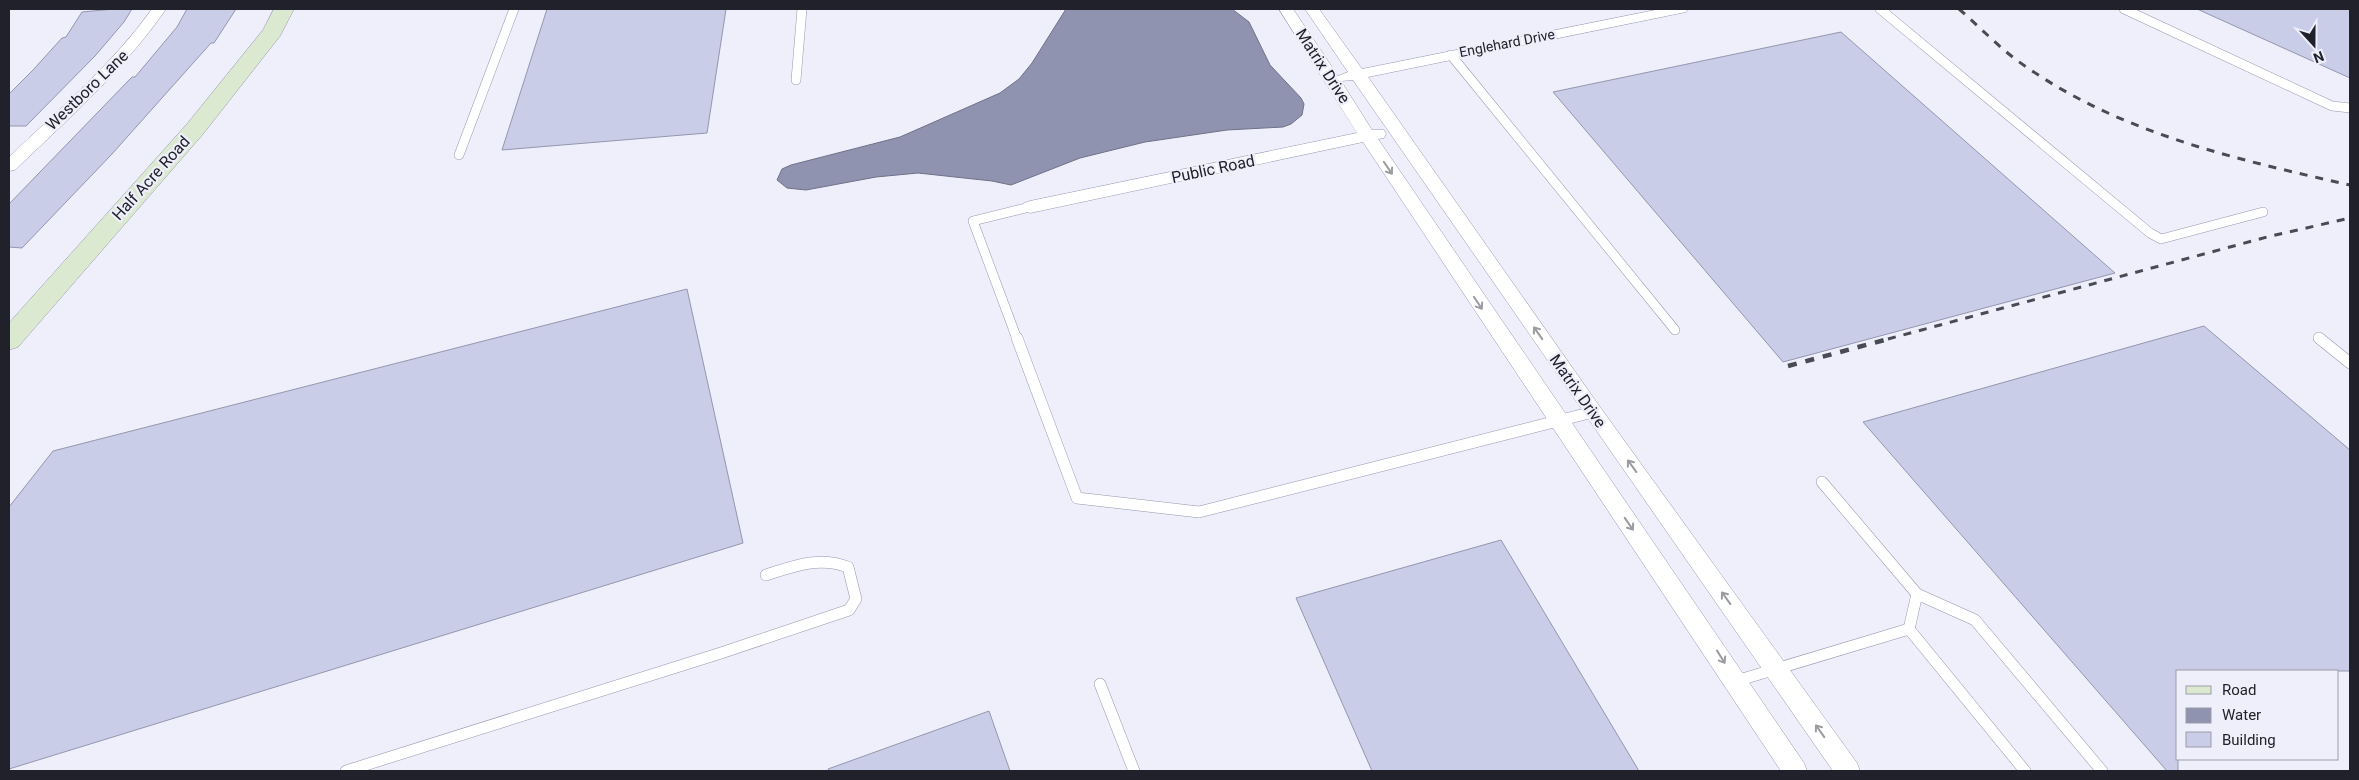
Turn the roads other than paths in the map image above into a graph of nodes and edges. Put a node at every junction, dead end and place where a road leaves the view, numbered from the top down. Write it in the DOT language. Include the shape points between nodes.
graph roads {
  1 [pos="159,9"];
  2 [pos="284,9"];
  3 [pos="514,9"];
  4 [pos="802,9"];
  5 [pos="1286,9"];
  6 [pos="1312,9"];
  7 [pos="1681,9"];
  8 [pos="1880,9"];
  9 [pos="2124,9"];
  10 [pos="1451,54"];
  11 [pos="1357,74"];
  12 [pos="1333,79"];
  13 [pos="796,80"];
  14 [pos="2350,108"];
  15 [pos="1397,131"];
  16 [pos="1366,136"];
  17 [pos="9,144"];
  18 [pos="30,145"];
  19 [pos="459,155"];
  20 [pos="9,166"];
  21 [pos="1030,208"];
  22 [pos="2264,212"];
  23 [pos="1675,330"];
  24 [pos="2319,338"];
  25 [pos="9,340"];
  26 [pos="2350,363"];
  27 [pos="1593,412"];
  28 [pos="1557,420"];
  29 [pos="1822,482"];
  30 [pos="766,575"];
  31 [pos="1917,594"];
  32 [pos="1909,628"];
  33 [pos="1777,669"];
  34 [pos="1736,681"];
  35 [pos="1100,684"];
  36 [pos="346,771"];
  37 [pos="1134,771"];
  38 [pos="1795,771"];
  39 [pos="1848,771"];
  40 [pos="2025,771"];
  41 [pos="2102,771"];
  1 -- 18 [label="street, Westboro Lane" via="138,39"];
  2 -- 25 [label="street, Half Acre Road" via="273,32 195,129"];
  3 -- 19 [label="lane"];
  4 -- 13 [label="lane"];
  5 -- 12 [label="street, Matrix Drive"];
  6 -- 11 [label="street, Matrix Drive"];
  7 -- 10 [label="street, Englehard Drive"];
  8 -- 22 [label="lane" via="2160,239"];
  9 -- 14 [label="lane" via="2332,106"];
  10 -- 11 [label="street, Englehard Drive"];
  10 -- 23 [label="lane"];
  11 -- 12 [label="street, Englehard Drive"];
  11 -- 15 [label="street, Matrix Drive"];
  12 -- 16 [label="street, Matrix Drive"];
  15 -- 16 [label="street, Public Road"];
  27 -- 15 [label="street, Matrix Drive, one-way"];
  16 -- 21 [label="street, Public Road"];
  16 -- 28 [label="street, Matrix Drive, one-way"];
  17 -- 18 [label="street"];
  18 -- 20 [label="street, Westboro Lane"];
  21 -- 28 [label="lane" via="973,221 1077,498 1198,512"];
  24 -- 26 [label="lane"];
  27 -- 28 [label="lane"];
  33 -- 27 [label="street, Matrix Drive, one-way"];
  28 -- 34 [label="street, Matrix Drive, one-way"];
  29 -- 31 [label="lane"];
  30 -- 36 [label="lane" via="819,559 839,562 848,567 856,599 849,610"];
  31 -- 32 [label="lane"];
  31 -- 41 [label="lane" via="1975,620"];
  32 -- 33 [label="lane"];
  32 -- 40 [label="lane"];
  33 -- 34 [label="lane"];
  39 -- 33 [label="street, Matrix Drive, one-way"];
  34 -- 38 [label="street, Matrix Drive"];
  35 -- 37 [label="lane"];
}
